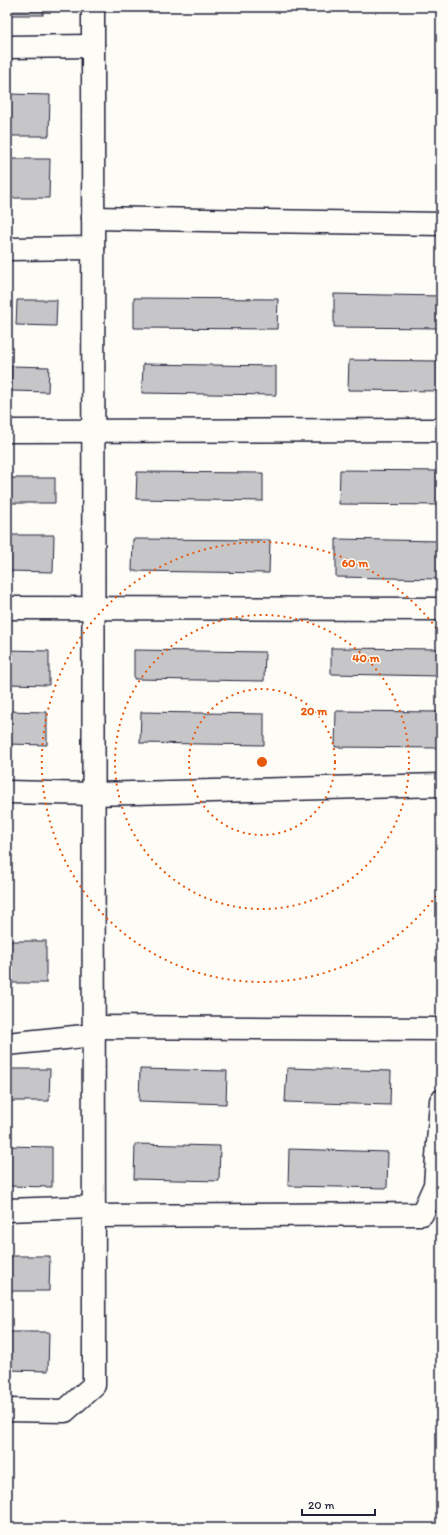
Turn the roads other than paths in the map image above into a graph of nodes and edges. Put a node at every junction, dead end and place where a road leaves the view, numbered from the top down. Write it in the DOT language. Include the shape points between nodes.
graph roads {
  1 [pos="93,7"];
  2 [pos="93,46"];
  3 [pos="7,47"];
  4 [pos="93,218"];
  5 [pos="441,224"];
  6 [pos="93,248"];
  7 [pos="7,249"];
  8 [pos="441,430"];
  9 [pos="7,431"];
  10 [pos="94,431"];
  11 [pos="7,608"];
  12 [pos="94,608"];
  13 [pos="441,609"];
  14 [pos="441,785"];
  15 [pos="7,792"];
  16 [pos="94,794"];
  17 [pos="441,1029"];
  18 [pos="94,1031"];
  19 [pos="7,1044"];
  20 [pos="441,1101"];
  21 [pos="7,1210"];
  22 [pos="94,1211"];
  23 [pos="7,1410"];
  1 -- 2 [label="street"];
  2 -- 3 [label="street"];
  2 -- 4 [label="street"];
  4 -- 5 [label="street"];
  4 -- 6 [label="street"];
  6 -- 7 [label="street"];
  6 -- 10 [label="street"];
  8 -- 10 [label="street"];
  9 -- 10 [label="street"];
  10 -- 12 [label="street"];
  11 -- 12 [label="street"];
  12 -- 13 [label="street"];
  12 -- 16 [label="street"];
  14 -- 16 [label="street"];
  15 -- 16 [label="street"];
  16 -- 18 [label="street"];
  17 -- 18 [label="street"];
  18 -- 19 [label="street"];
  18 -- 22 [label="street"];
  20 -- 22 [label="street" via="435,1185 422,1214"];
  21 -- 22 [label="street"];
  22 -- 23 [label="street" via="94,1385 65,1411"];
}
